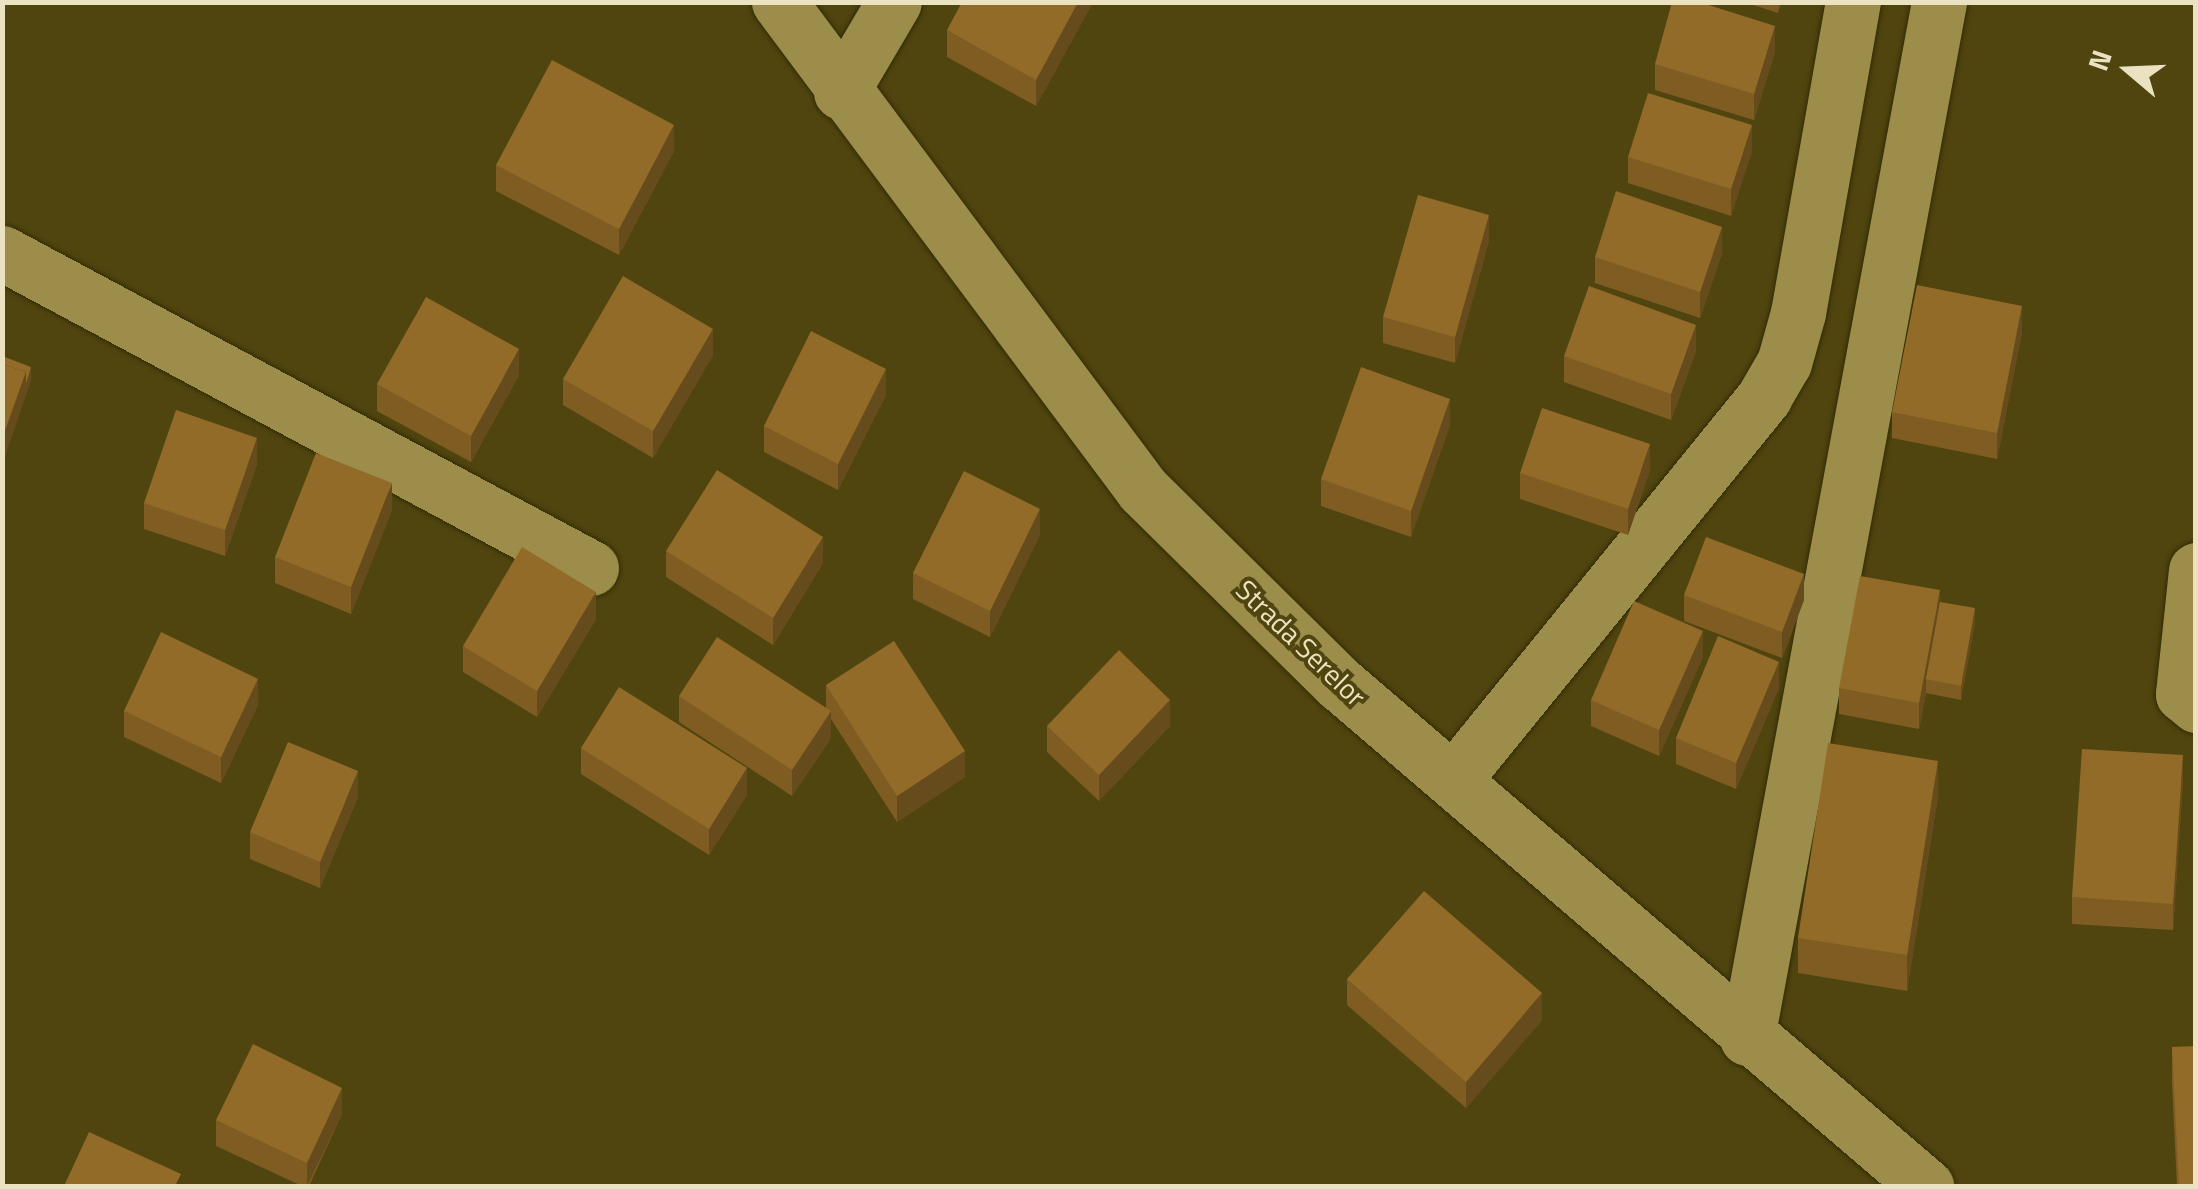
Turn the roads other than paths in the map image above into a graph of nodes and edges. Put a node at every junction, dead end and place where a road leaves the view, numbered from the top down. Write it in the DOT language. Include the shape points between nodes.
graph roads {
  1 [pos="779,2"];
  2 [pos="894,2"];
  3 [pos="1853,2"];
  4 [pos="1939,2"];
  5 [pos="841,92"];
  6 [pos="2,253"];
  7 [pos="590,568"];
  8 [pos="2196,570"];
  9 [pos="2196,704"];
  10 [pos="1454,779"];
  11 [pos="1747,1038"];
  12 [pos="1926,1186"];
  1 -- 5 [label="street, Strada Serelor"];
  2 -- 5 [label="street"];
  3 -- 10 [label="street" via="1784,362 1764,397"];
  4 -- 11 [label="street"];
  5 -- 10 [label="street, Strada Serelor" via="1143,490 1340,684"];
  6 -- 7 [label="street"];
  8 -- 9 [label="street" via="2183,694"];
  10 -- 11 [label="street, Strada Serelor"];
  11 -- 12 [label="street, Strada Serelor"];
}
